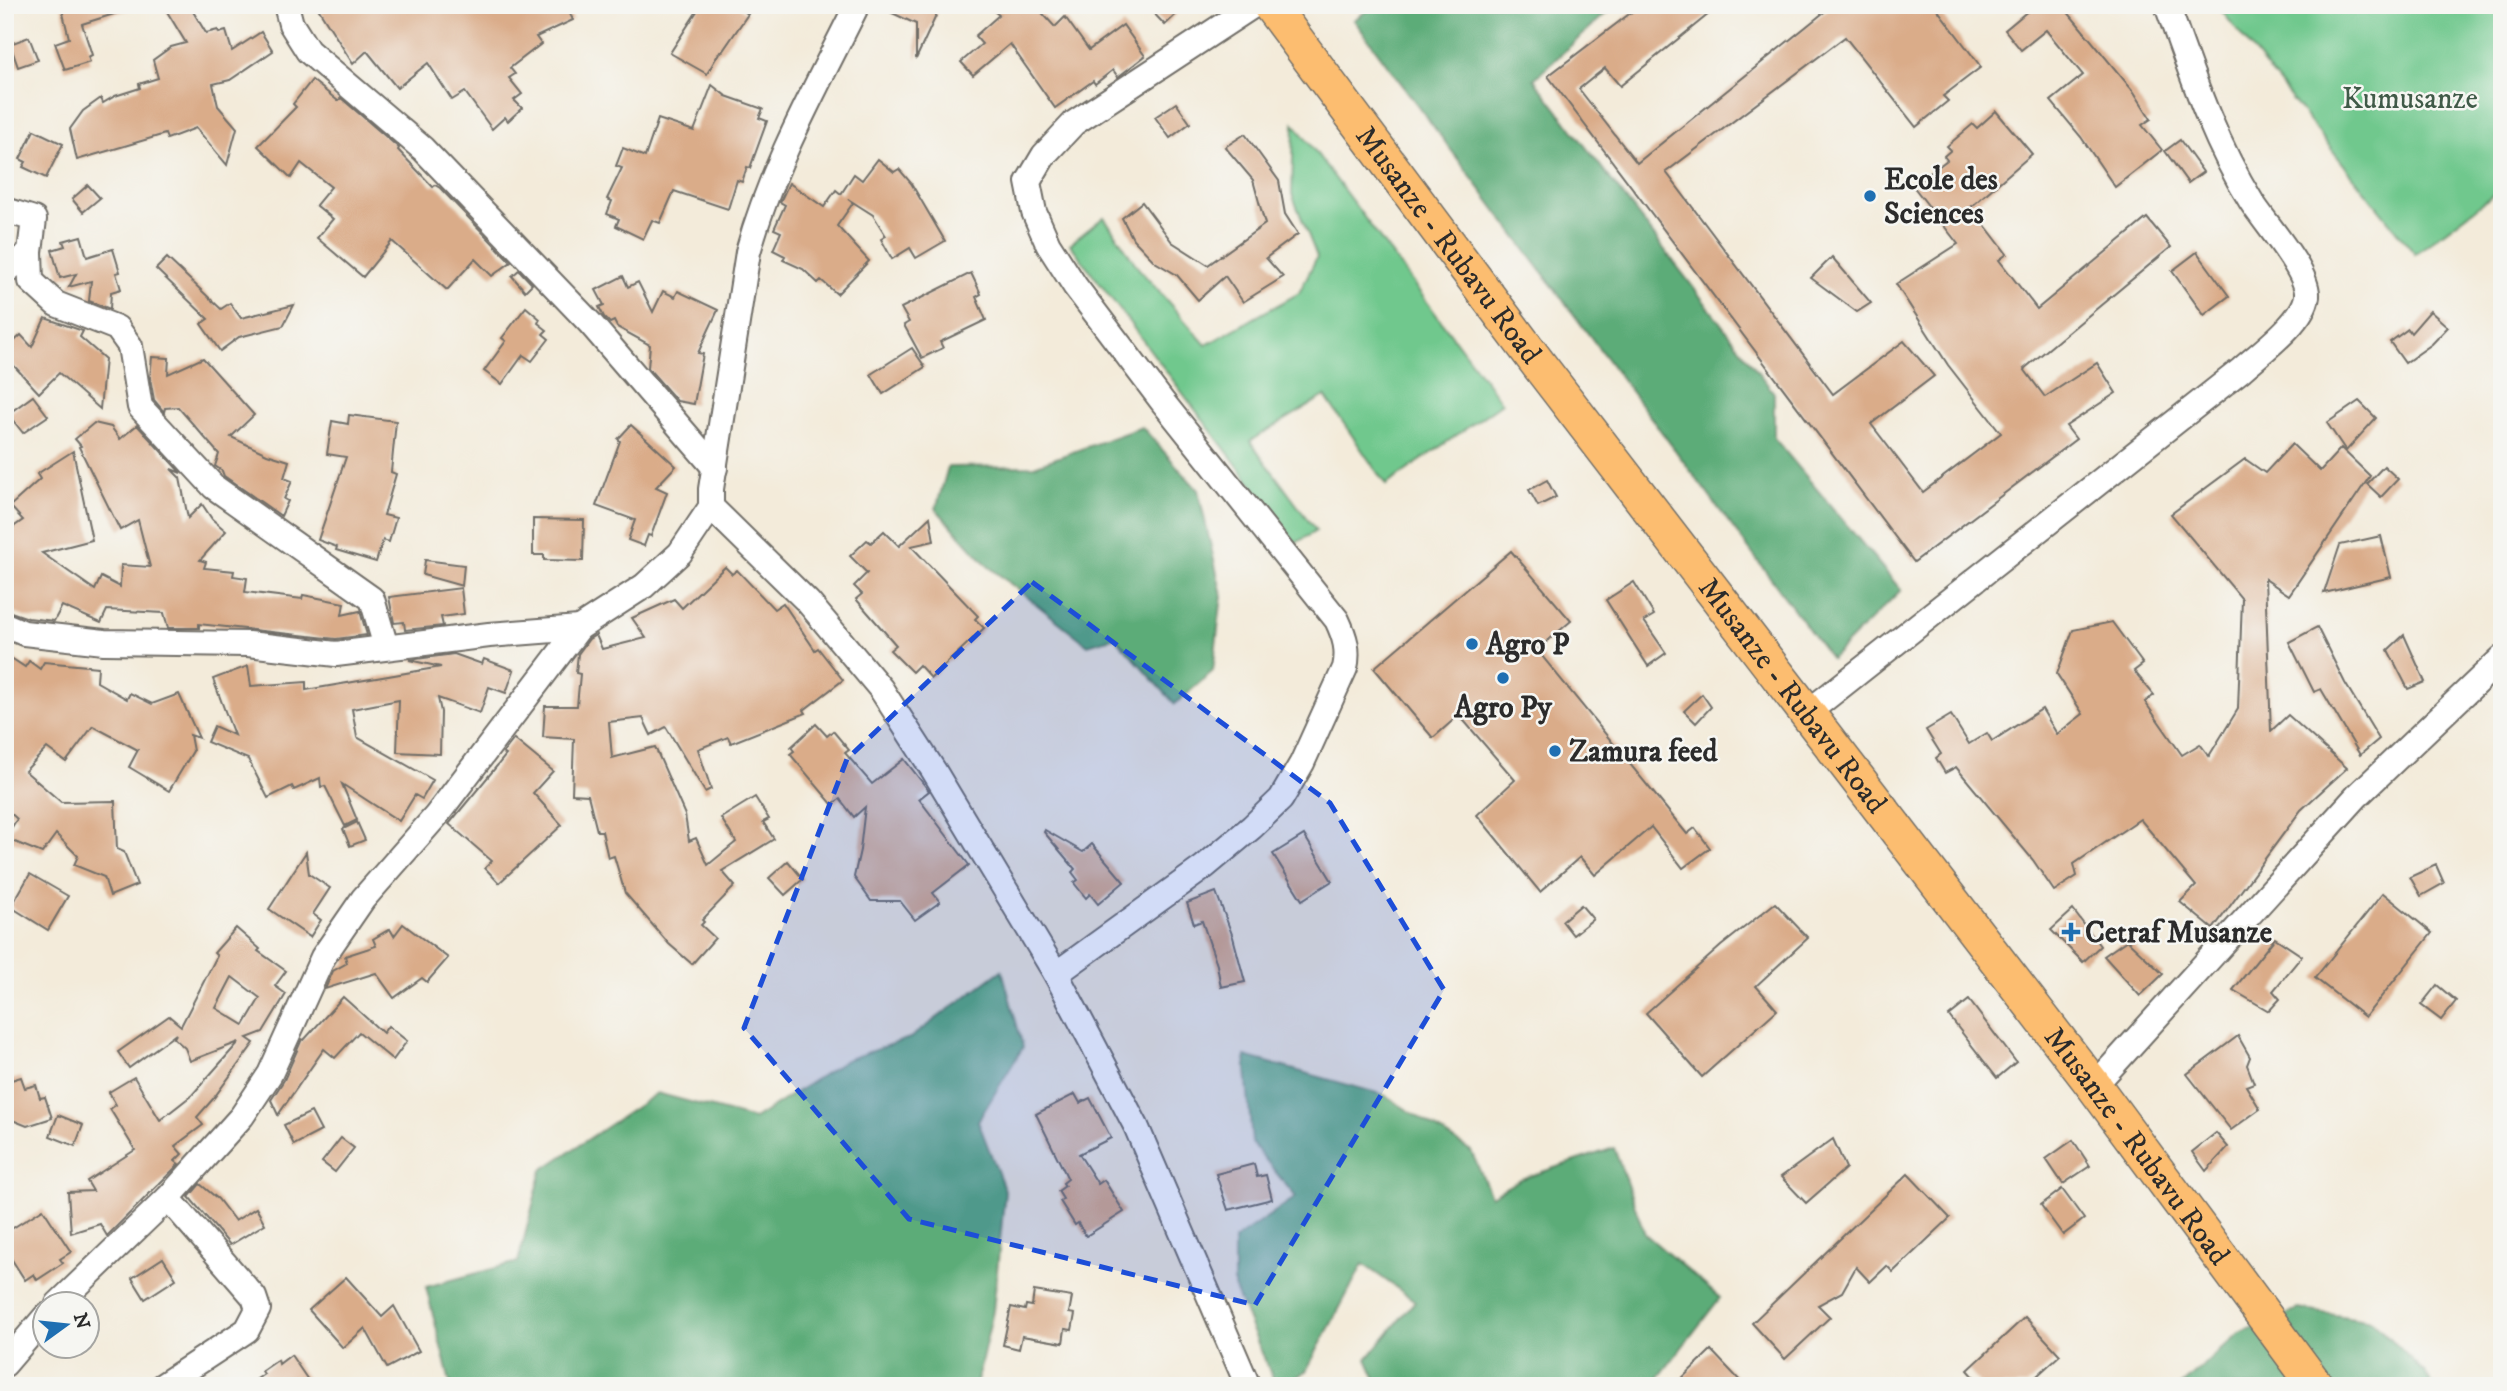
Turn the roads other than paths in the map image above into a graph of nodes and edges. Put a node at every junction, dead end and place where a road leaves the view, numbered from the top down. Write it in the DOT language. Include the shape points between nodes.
graph roads {
  1 [pos="286,5"];
  2 [pos="857,5"];
  3 [pos="1254,5"];
  4 [pos="1270,5"];
  5 [pos="2167,5"];
  6 [pos="5,210"];
  7 [pos="30,252"];
  8 [pos="5,272"];
  9 [pos="715,468"];
  10 [pos="712,507"];
  11 [pos="5,625"];
  12 [pos="579,628"];
  13 [pos="386,647"];
  14 [pos="2502,658"];
  15 [pos="1807,713"];
  16 [pos="1056,974"];
  17 [pos="2094,1086"];
  18 [pos="168,1198"];
  19 [pos="73,1290"];
  20 [pos="32,1332"];
  21 [pos="5,1364"];
  22 [pos="162,1386"];
  23 [pos="1248,1386"];
  24 [pos="2316,1386"];
  1 -- 9 [label="street" via="291,24 309,51 424,149 590,323"];
  2 -- 9 [label="street" via="777,165 758,214 748,252"];
  3 -- 16 [label="street" via="1074,123 1044,155 1028,182 1048,244 1074,286 1338,620 1348,655 1302,763 1281,799 1204,867"];
  4 -- 15 [label="highway, Musanze - Rubavu Road"];
  5 -- 15 [label="street" via="2211,128 2251,201 2298,268 2308,294 2302,313 2241,370"];
  6 -- 7 [label="street" via="34,219"];
  7 -- 8 [label="street"];
  7 -- 13 [label="street" via="31,281 56,304 117,328 130,346 140,407 214,487 372,599"];
  9 -- 10 [label="street"];
  10 -- 12 [label="street" via="680,553 644,586"];
  10 -- 16 [label="street" via="808,601 881,689"];
  11 -- 13 [label="street" via="24,633 104,642 248,645 336,654"];
  12 -- 13 [label="street"];
  12 -- 18 [label="street" via="436,816 363,899 323,957 270,1074 242,1116"];
  14 -- 17 [label="street" via="2357,796"];
  15 -- 17 [label="highway, Musanze - Rubavu Road"];
  16 -- 23 [label="street" via="1136,1126"];
  17 -- 24 [label="highway, Musanze - Rubavu Road"];
  18 -- 19 [label="street"];
  18 -- 22 [label="street" via="254,1297 258,1309 247,1331"];
  20 -- 21 [label="street"];
}
